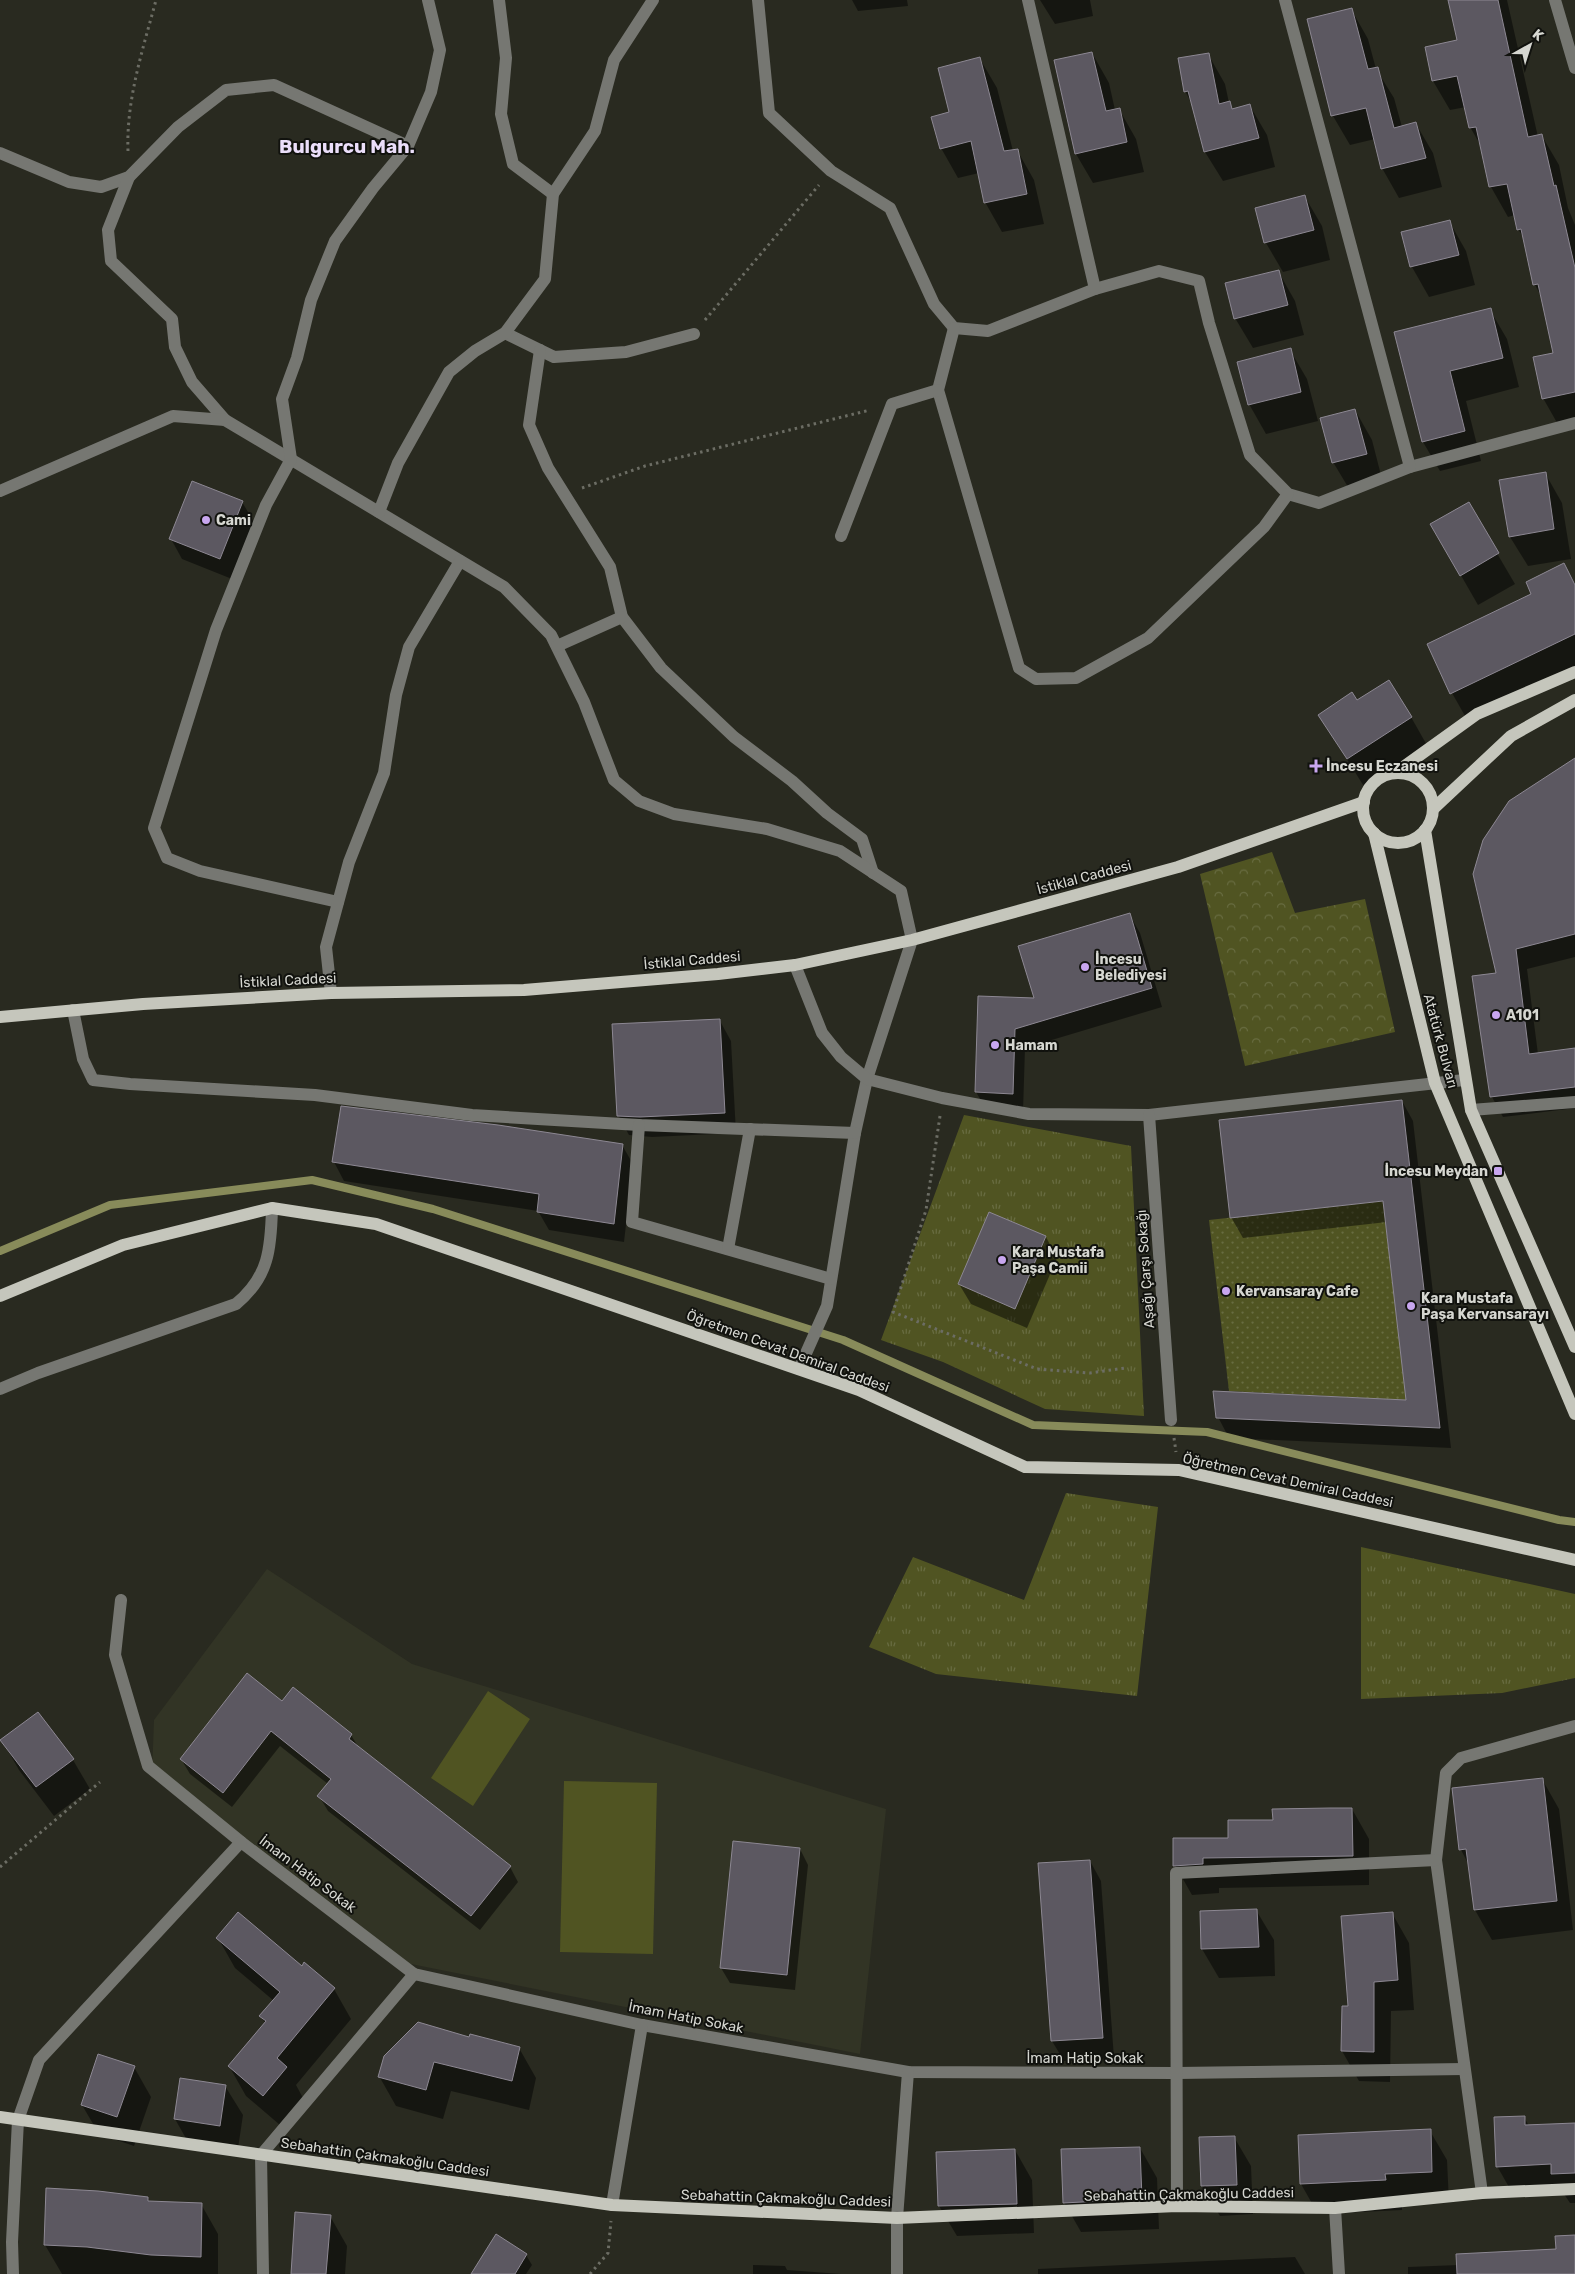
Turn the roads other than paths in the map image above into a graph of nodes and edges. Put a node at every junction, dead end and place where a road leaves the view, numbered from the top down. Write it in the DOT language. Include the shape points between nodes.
graph roads {
  1 [pos="428,0"];
  2 [pos="499,0"];
  3 [pos="653,0"];
  4 [pos="758,0"];
  5 [pos="1028,0"];
  6 [pos="1285,0"];
  7 [pos="1555,0"];
  8 [pos="1573,54"];
  9 [pos="1575,68"];
  10 [pos="408,146"];
  11 [pos="0,153"];
  12 [pos="128,177"];
  13 [pos="553,194"];
  14 [pos="1096,289"];
  15 [pos="954,328"];
  16 [pos="505,333"];
  17 [pos="694,334"];
  18 [pos="540,350"];
  19 [pos="938,390"];
  20 [pos="226,420"];
  21 [pos="1575,423"];
  22 [pos="291,459"];
  23 [pos="1410,467"];
  24 [pos="0,491"];
  25 [pos="1288,494"];
  26 [pos="379,512"];
  27 [pos="841,536"];
  28 [pos="460,560"];
  29 [pos="622,617"];
  30 [pos="557,646"];
  31 [pos="1575,672"];
  32 [pos="1575,700"];
  33 [pos="1395,773"];
  34 [pos="1364,802"];
  35 [pos="1433,809"];
  36 [pos="1425,830"];
  37 [pos="1374,834"];
  38 [pos="873,873"];
  39 [pos="338,902"];
  40 [pos="912,940"];
  41 [pos="795,965"];
  42 [pos="331,992"];
  43 [pos="73,1010"];
  44 [pos="0,1017"];
  45 [pos="867,1078"];
  46 [pos="1464,1080"];
  47 [pos="1435,1083"];
  48 [pos="1575,1102"];
  49 [pos="1471,1110"];
  50 [pos="1149,1115"];
  51 [pos="639,1125"];
  52 [pos="750,1129"];
  53 [pos="855,1133"];
  54 [pos="272,1208"];
  55 [pos="728,1249"];
  56 [pos="831,1279"];
  57 [pos="0,1296"];
  58 [pos="1575,1347"];
  59 [pos="799,1369"];
  60 [pos="0,1389"];
  61 [pos="1575,1414"];
  62 [pos="1171,1420"];
  63 [pos="1575,1560"];
  64 [pos="121,1600"];
  65 [pos="1575,1726"];
  66 [pos="241,1842"];
  67 [pos="1436,1860"];
  68 [pos="414,1974"];
  69 [pos="642,2025"];
  70 [pos="1464,2069"];
  71 [pos="908,2072"];
  72 [pos="1178,2073"];
  73 [pos="0,2118"];
  74 [pos="18,2120"];
  75 [pos="261,2155"];
  76 [pos="1575,2189"];
  77 [pos="1482,2193"];
  78 [pos="612,2205"];
  79 [pos="1177,2206"];
  80 [pos="1335,2208"];
  81 [pos="897,2218"];
  82 [pos="6,2243"];
  83 [pos="13,2274"];
  84 [pos="264,2274"];
  85 [pos="897,2274"];
  86 [pos="1339,2274"];
  1 -- 10 [label="street" via="440,50 431,92"];
  2 -- 13 [label="street" via="506,58 501,114 513,164"];
  3 -- 13 [label="street" via="614,60 594,131"];
  4 -- 15 [label="street" via="769,113 831,171 890,208 934,304"];
  5 -- 14 [label="street"];
  6 -- 23 [label="street"];
  7 -- 8 [label="street"];
  8 -- 9 [label="street"];
  10 -- 12 [label="street" via="274,85 226,90 178,127"];
  10 -- 22 [label="street" via="335,241 311,300 297,358 282,399"];
  11 -- 12 [label="street" via="69,182 101,186"];
  12 -- 20 [label="street" via="108,230 111,261 172,319 175,347 192,382"];
  13 -- 16 [label="street" via="545,279"];
  14 -- 15 [label="street" via="988,331"];
  14 -- 25 [label="street" via="1159,271 1199,281 1250,455"];
  15 -- 19 [label="street"];
  16 -- 18 [label="street"];
  16 -- 26 [label="street" via="449,372 398,463"];
  17 -- 18 [label="street" via="626,352 554,357"];
  18 -- 29 [label="street" via="529,425 548,468 610,567"];
  19 -- 25 [label="street" via="1019,668 1036,679 1076,678 1148,638 1264,527"];
  19 -- 27 [label="street" via="892,404"];
  20 -- 22 [label="street"];
  20 -- 24 [label="street" via="173,416"];
  21 -- 23 [label="street"];
  22 -- 26 [label="street"];
  22 -- 39 [label="street" via="266,505 216,630 154,828 167,858 200,871"];
  23 -- 25 [label="street" via="1319,503"];
  26 -- 28 [label="street"];
  28 -- 30 [label="street" via="504,587 551,635"];
  28 -- 39 [label="street" via="410,647 396,695 384,773 349,862"];
  29 -- 30 [label="street"];
  29 -- 38 [label="street" via="661,668 734,737 862,839"];
  30 -- 38 [label="street" via="584,702 614,780 639,800 674,814 767,829 840,851"];
  31 -- 33 [label="main road" via="1477,714"];
  32 -- 35 [label="main road, Atatürk Bulvarı" via="1511,736"];
  33 -- 34 [label="main road" via="1374,782"];
  33 -- 35 [label="main road" via="1407,774 1426,787"];
  34 -- 37 [label="main road, Atatürk Bulvarı" via="1367,824"];
  34 -- 40 [label="main road, İstiklal Caddesi" via="1178,867"];
  35 -- 36 [label="main road, Atatürk Bulvarı"];
  36 -- 37 [label="main road" via="1416,838 1394,843"];
  36 -- 46 [label="main road, Atatürk Bulvarı"];
  37 -- 47 [label="main road, Atatürk Bulvarı"];
  38 -- 40 [label="street" via="901,891"];
  39 -- 42 [label="street" via="326,947"];
  40 -- 41 [label="main road, İstiklal Caddesi"];
  40 -- 45 [label="street"];
  41 -- 42 [label="main road, İstiklal Caddesi" via="524,990"];
  41 -- 45 [label="street" via="822,1033 842,1057"];
  42 -- 43 [label="main road, İstiklal Caddesi"];
  43 -- 44 [label="main road, İstiklal Caddesi"];
  43 -- 51 [label="street" via="82,1059 93,1080 315,1095 472,1115"];
  45 -- 50 [label="street" via="942,1098 1029,1114"];
  45 -- 53 [label="street"];
  46 -- 47 [label="street"];
  46 -- 49 [label="main road, Atatürk Bulvarı"];
  47 -- 50 [label="street"];
  47 -- 61 [label="main road, Atatürk Bulvarı"];
  48 -- 49 [label="street"];
  49 -- 58 [label="main road, Atatürk Bulvarı"];
  50 -- 62 [label="street, Aşağı Çarşı Sokağı"];
  51 -- 52 [label="street"];
  51 -- 55 [label="street" via="632,1222"];
  52 -- 53 [label="street"];
  52 -- 55 [label="street"];
  53 -- 56 [label="street"];
  54 -- 57 [label="main road, Öğretmen Cevat Demiral Caddesi" via="123,1245"];
  54 -- 59 [label="main road, Öğretmen Cevat Demiral Caddesi" via="376,1224"];
  54 -- 60 [label="street" via="271,1245 265,1265 258,1282 236,1304"];
  55 -- 56 [label="street"];
  56 -- 59 [label="street" via="827,1306"];
  59 -- 63 [label="main road, Öğretmen Cevat Demiral Caddesi" via="859,1390 1025,1467 1179,1470"];
  64 -- 66 [label="street, İmam Hatip Sokak" via="115,1655 148,1766"];
  65 -- 67 [label="street" via="1461,1758 1446,1773"];
  66 -- 68 [label="street, İmam Hatip Sokak"];
  66 -- 74 [label="street" via="39,2060"];
  67 -- 70 [label="street"];
  67 -- 72 [label="street" via="1176,1873"];
  68 -- 69 [label="street, İmam Hatip Sokak"];
  68 -- 75 [label="street"];
  69 -- 71 [label="street, İmam Hatip Sokak"];
  69 -- 78 [label="street"];
  70 -- 72 [label="street, İmam Hatip Sokak"];
  70 -- 77 [label="street"];
  71 -- 72 [label="street, İmam Hatip Sokak"];
  71 -- 81 [label="street"];
  72 -- 79 [label="street"];
  73 -- 74 [label="main road, Sebahattin Çakmakoğlu Caddesi"];
  74 -- 75 [label="main road, Sebahattin Çakmakoğlu Caddesi"];
  74 -- 82 [label="street"];
  75 -- 78 [label="main road, Sebahattin Çakmakoğlu Caddesi"];
  75 -- 84 [label="street"];
  76 -- 77 [label="main road, Sebahattin Çakmakoğlu Caddesi"];
  77 -- 80 [label="main road, Sebahattin Çakmakoğlu Caddesi"];
  78 -- 81 [label="main road, Sebahattin Çakmakoğlu Caddesi"];
  79 -- 80 [label="main road, Sebahattin Çakmakoğlu Caddesi"];
  79 -- 81 [label="main road, Sebahattin Çakmakoğlu Caddesi"];
  80 -- 86 [label="street"];
  81 -- 85 [label="street"];
  82 -- 83 [label="street"];
}
